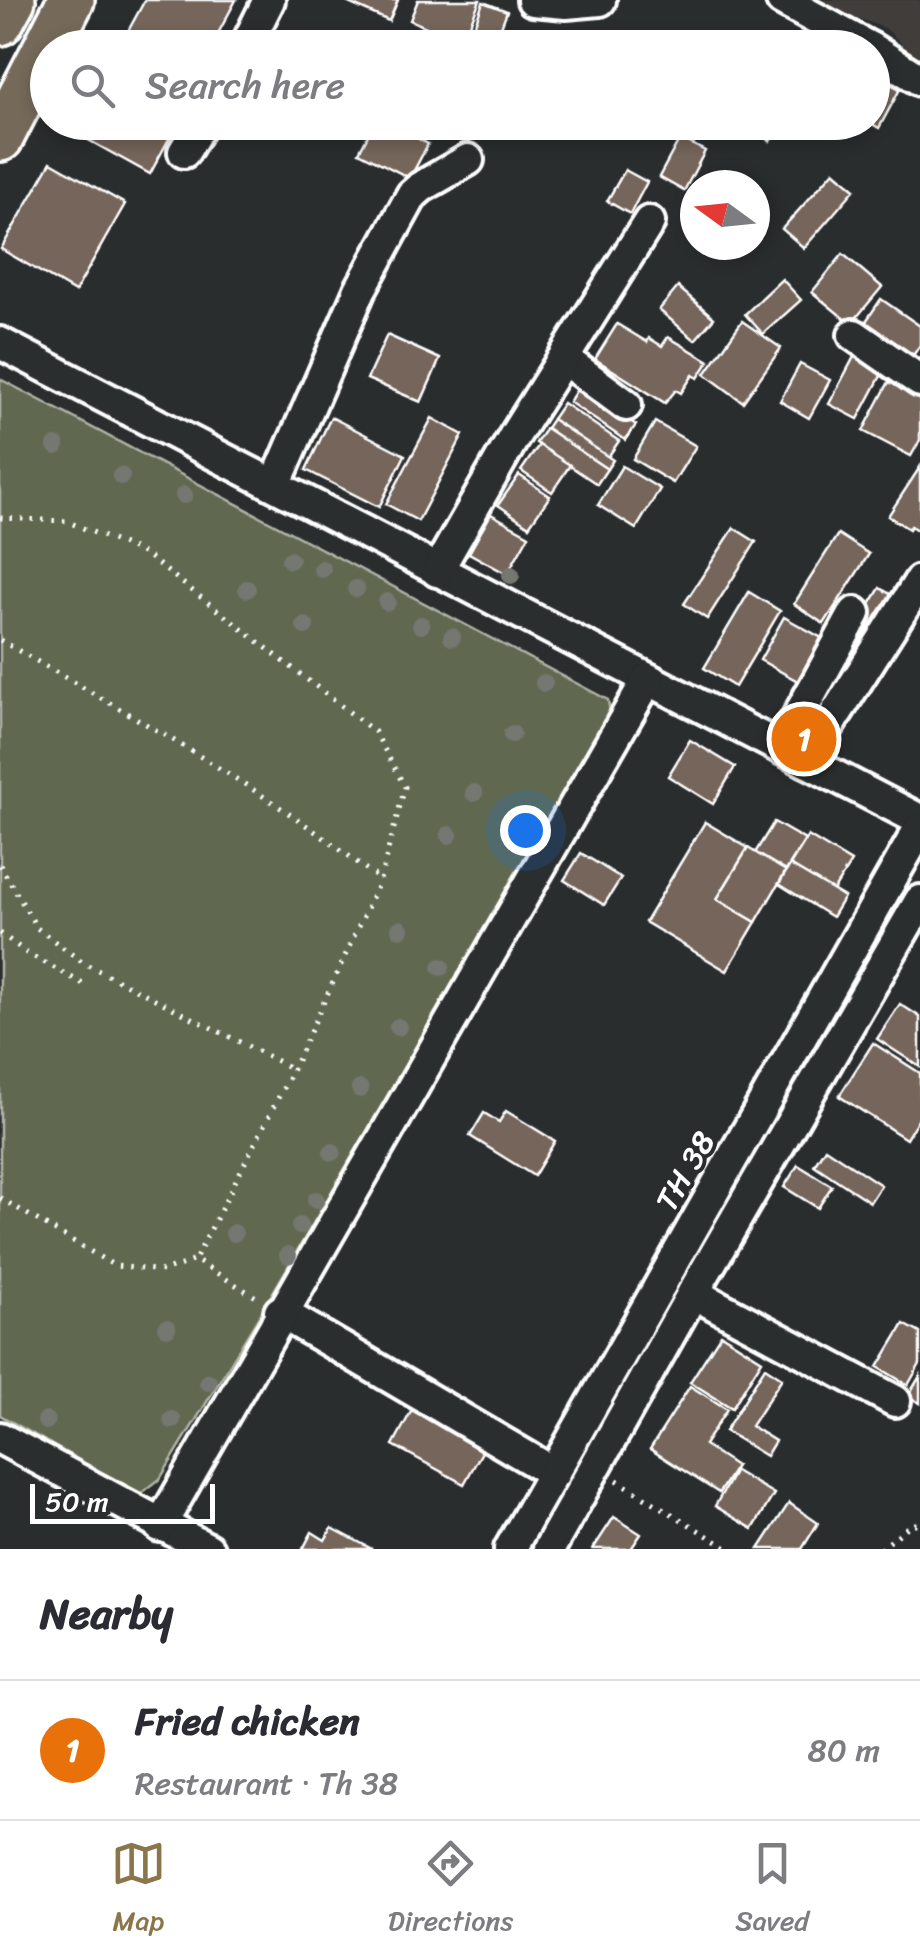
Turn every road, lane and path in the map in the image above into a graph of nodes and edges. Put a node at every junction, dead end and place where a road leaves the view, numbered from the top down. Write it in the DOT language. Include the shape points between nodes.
graph roads {
  1 [pos="12,0"];
  2 [pos="71,0"];
  3 [pos="269,0"];
  4 [pos="533,0"];
  5 [pos="600,0"];
  6 [pos="782,0"];
  7 [pos="0,22"];
  8 [pos="56,30"];
  9 [pos="254,30"];
  10 [pos="838,30"];
  11 [pos="890,60"];
  12 [pos="30,80"];
  13 [pos="920,80"];
  14 [pos="0,138"];
  15 [pos="191,140"];
  16 [pos="184,152"];
  17 [pos="468,160"];
  18 [pos="648,222"];
  19 [pos="854,336"];
  20 [pos="0,343"];
  21 [pos="564,359"];
  22 [pos="920,380"];
  23 [pos="626,405"];
  24 [pos="275,485"];
  25 [pos="0,518"];
  26 [pos="437,571"];
  27 [pos="920,582"];
  28 [pos="855,613"];
  29 [pos="0,640"];
  30 [pos="648,679"];
  31 [pos="794,755"];
  32 [pos="920,824"];
  33 [pos="0,865"];
  34 [pos="380,880"];
  35 [pos="920,902"];
  36 [pos="0,933"];
  37 [pos="88,987"];
  38 [pos="293,1069"];
  39 [pos="0,1198"];
  40 [pos="195,1260"];
  41 [pos="692,1294"];
  42 [pos="280,1312"];
  43 [pos="896,1401"];
  44 [pos="0,1438"];
  45 [pos="594,1467"];
  46 [pos="554,1473"];
  47 [pos="920,1524"];
  48 [pos="160,1526"];
  49 [pos="208,1549"];
  50 [pos="510,1549"];
  51 [pos="549,1549"];
  52 [pos="729,1549"];
  53 [pos="881,1549"];
  1 -- 7 [label="highway"];
  2 -- 8 [label="highway"];
  3 -- 9 [label="street"];
  4 -- 5 [label="street"];
  6 -- 10 [label="street"];
  11 -- 13 [label="street"];
  12 -- 14 [label="highway"];
  15 -- 16 [label="street"];
  17 -- 24 [label="street" via="412,196 360,290"];
  18 -- 21 [label="street"];
  19 -- 22 [label="street"];
  20 -- 24 [label="street"];
  21 -- 23 [label="street"];
  21 -- 26 [label="street"];
  24 -- 26 [label="street"];
  25 -- 34 [label="path" via="66,521 145,554 374,732 406,787"];
  26 -- 30 [label="street"];
  27 -- 31 [label="street"];
  28 -- 31 [label="street"];
  29 -- 34 [label="path" via="319,832"];
  30 -- 31 [label="street"];
  30 -- 42 [label="street"];
  31 -- 32 [label="street"];
  32 -- 46 [label="street, TH 38"];
  33 -- 38 [label="path" via="38,928 82,962"];
  34 -- 38 [label="path"];
  35 -- 41 [label="street, TH 38"];
  36 -- 37 [label="path"];
  38 -- 40 [label="path"];
  39 -- 40 [label="path" via="115,1266 164,1271"];
  40 -- 42 [label="path"];
  41 -- 43 [label="street"];
  41 -- 45 [label="street, TH 38"];
  42 -- 46 [label="street"];
  42 -- 48 [label="street"];
  44 -- 48 [label="street"];
  45 -- 51 [label="street, TH 38"];
  45 -- 52 [label="path"];
  46 -- 50 [label="street, TH 38"];
  47 -- 53 [label="path"];
  48 -- 49 [label="street"];
}
